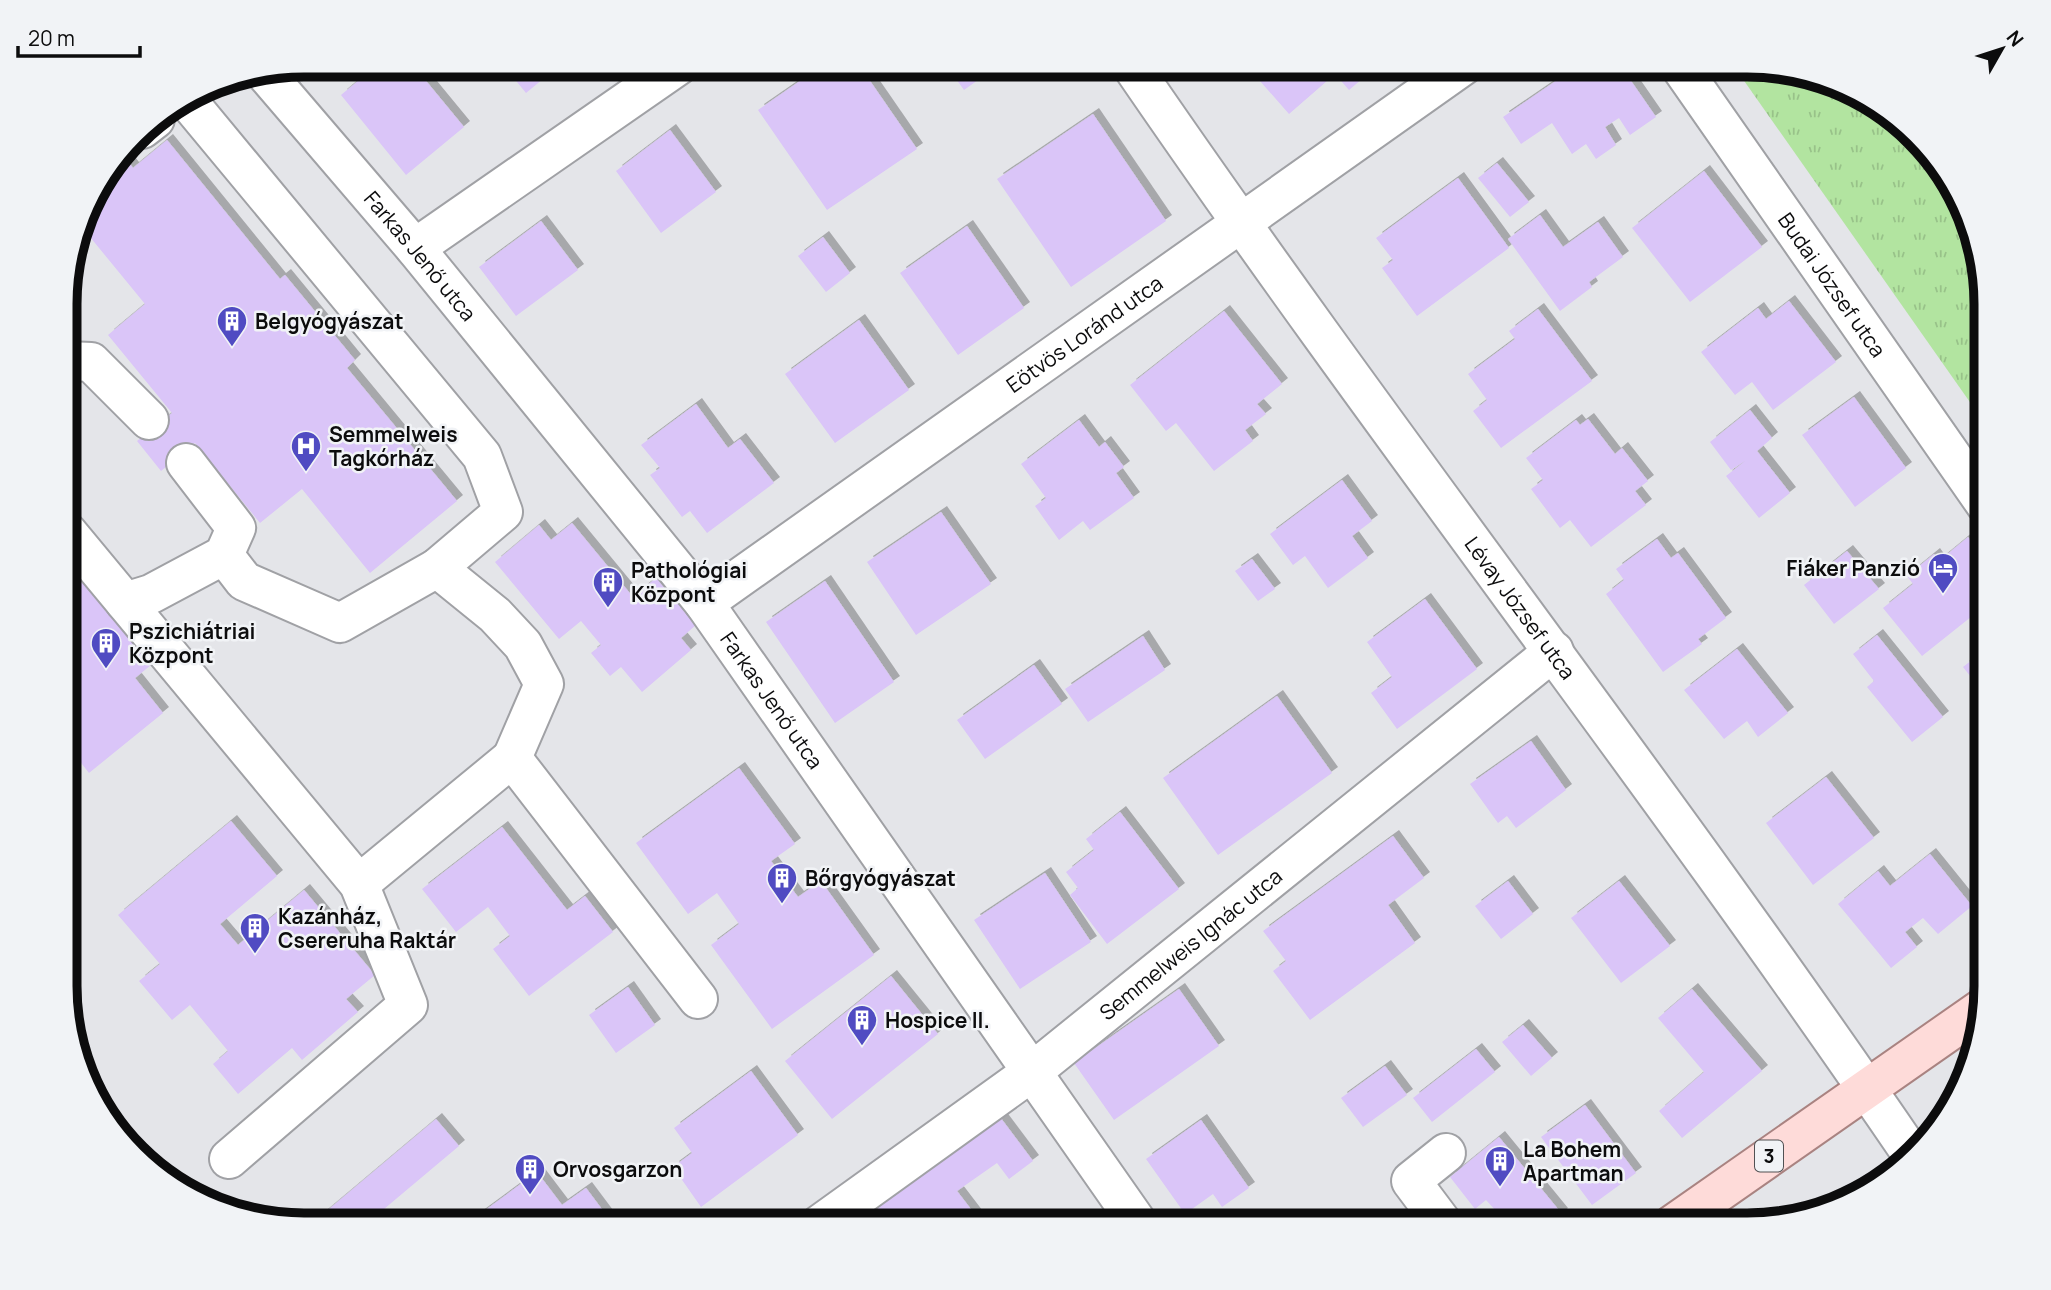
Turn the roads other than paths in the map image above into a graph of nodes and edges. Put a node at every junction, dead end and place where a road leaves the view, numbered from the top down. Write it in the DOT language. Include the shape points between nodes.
graph roads {
  1 [pos="662,77"];
  2 [pos="1139,77"];
  3 [pos="1447,77"];
  4 [pos="1687,77"];
  5 [pos="271,80"];
  6 [pos="193,106"];
  7 [pos="1240,224"];
  8 [pos="415,248"];
  9 [pos="77,362"];
  10 [pos="149,420"];
  11 [pos="186,463"];
  12 [pos="1974,488"];
  13 [pos="77,544"];
  14 [pos="224,555"];
  15 [pos="437,568"];
  16 [pos="125,602"];
  17 [pos="704,603"];
  18 [pos="1554,651"];
  19 [pos="512,758"];
  20 [pos="359,884"];
  21 [pos="698,999"];
  22 [pos="1972,1015"];
  23 [pos="1033,1071"];
  24 [pos="1867,1088"];
  25 [pos="1907,1147"];
  26 [pos="1446,1153"];
  27 [pos="229,1159"];
  28 [pos="836,1213"];
  29 [pos="1131,1213"];
  30 [pos="1435,1213"];
  31 [pos="1689,1213"];
  1 -- 8 [label="street"];
  2 -- 7 [label="street, Lévay József utca"];
  3 -- 7 [label="street, Eötvös Loránd utca"];
  4 -- 12 [label="street, Budai József utca"];
  5 -- 8 [label="street, Farkas Jenő utca"];
  6 -- 15 [label="street" via="482,456 503,512"];
  7 -- 17 [label="street, Eötvös Loránd utca"];
  7 -- 18 [label="street, Lévay József utca"];
  8 -- 17 [label="street, Farkas Jenő utca"];
  9 -- 10 [label="street" via="91,362"];
  11 -- 14 [label="street" via="236,527"];
  13 -- 16 [label="street"];
  14 -- 15 [label="street" via="244,581 340,623"];
  14 -- 16 [label="street" via="152,594"];
  15 -- 19 [label="street" via="495,615 523,645 544,684"];
  16 -- 20 [label="street"];
  17 -- 23 [label="street, Farkas Jenő utca"];
  18 -- 23 [label="street, Semmelweis Ignác utca"];
  18 -- 24 [label="street, Lévay József utca"];
  19 -- 20 [label="street"];
  19 -- 21 [label="street"];
  20 -- 27 [label="street" via="408,1005"];
  22 -- 24 [label="main road, 3"];
  23 -- 28 [label="street, Semmelweis Ignác utca"];
  23 -- 29 [label="street, Farkas Jenő utca"];
  24 -- 25 [label="street, Lévay József utca"];
  24 -- 31 [label="main road, 3"];
  26 -- 30 [label="street" via="1411,1181"];
}
